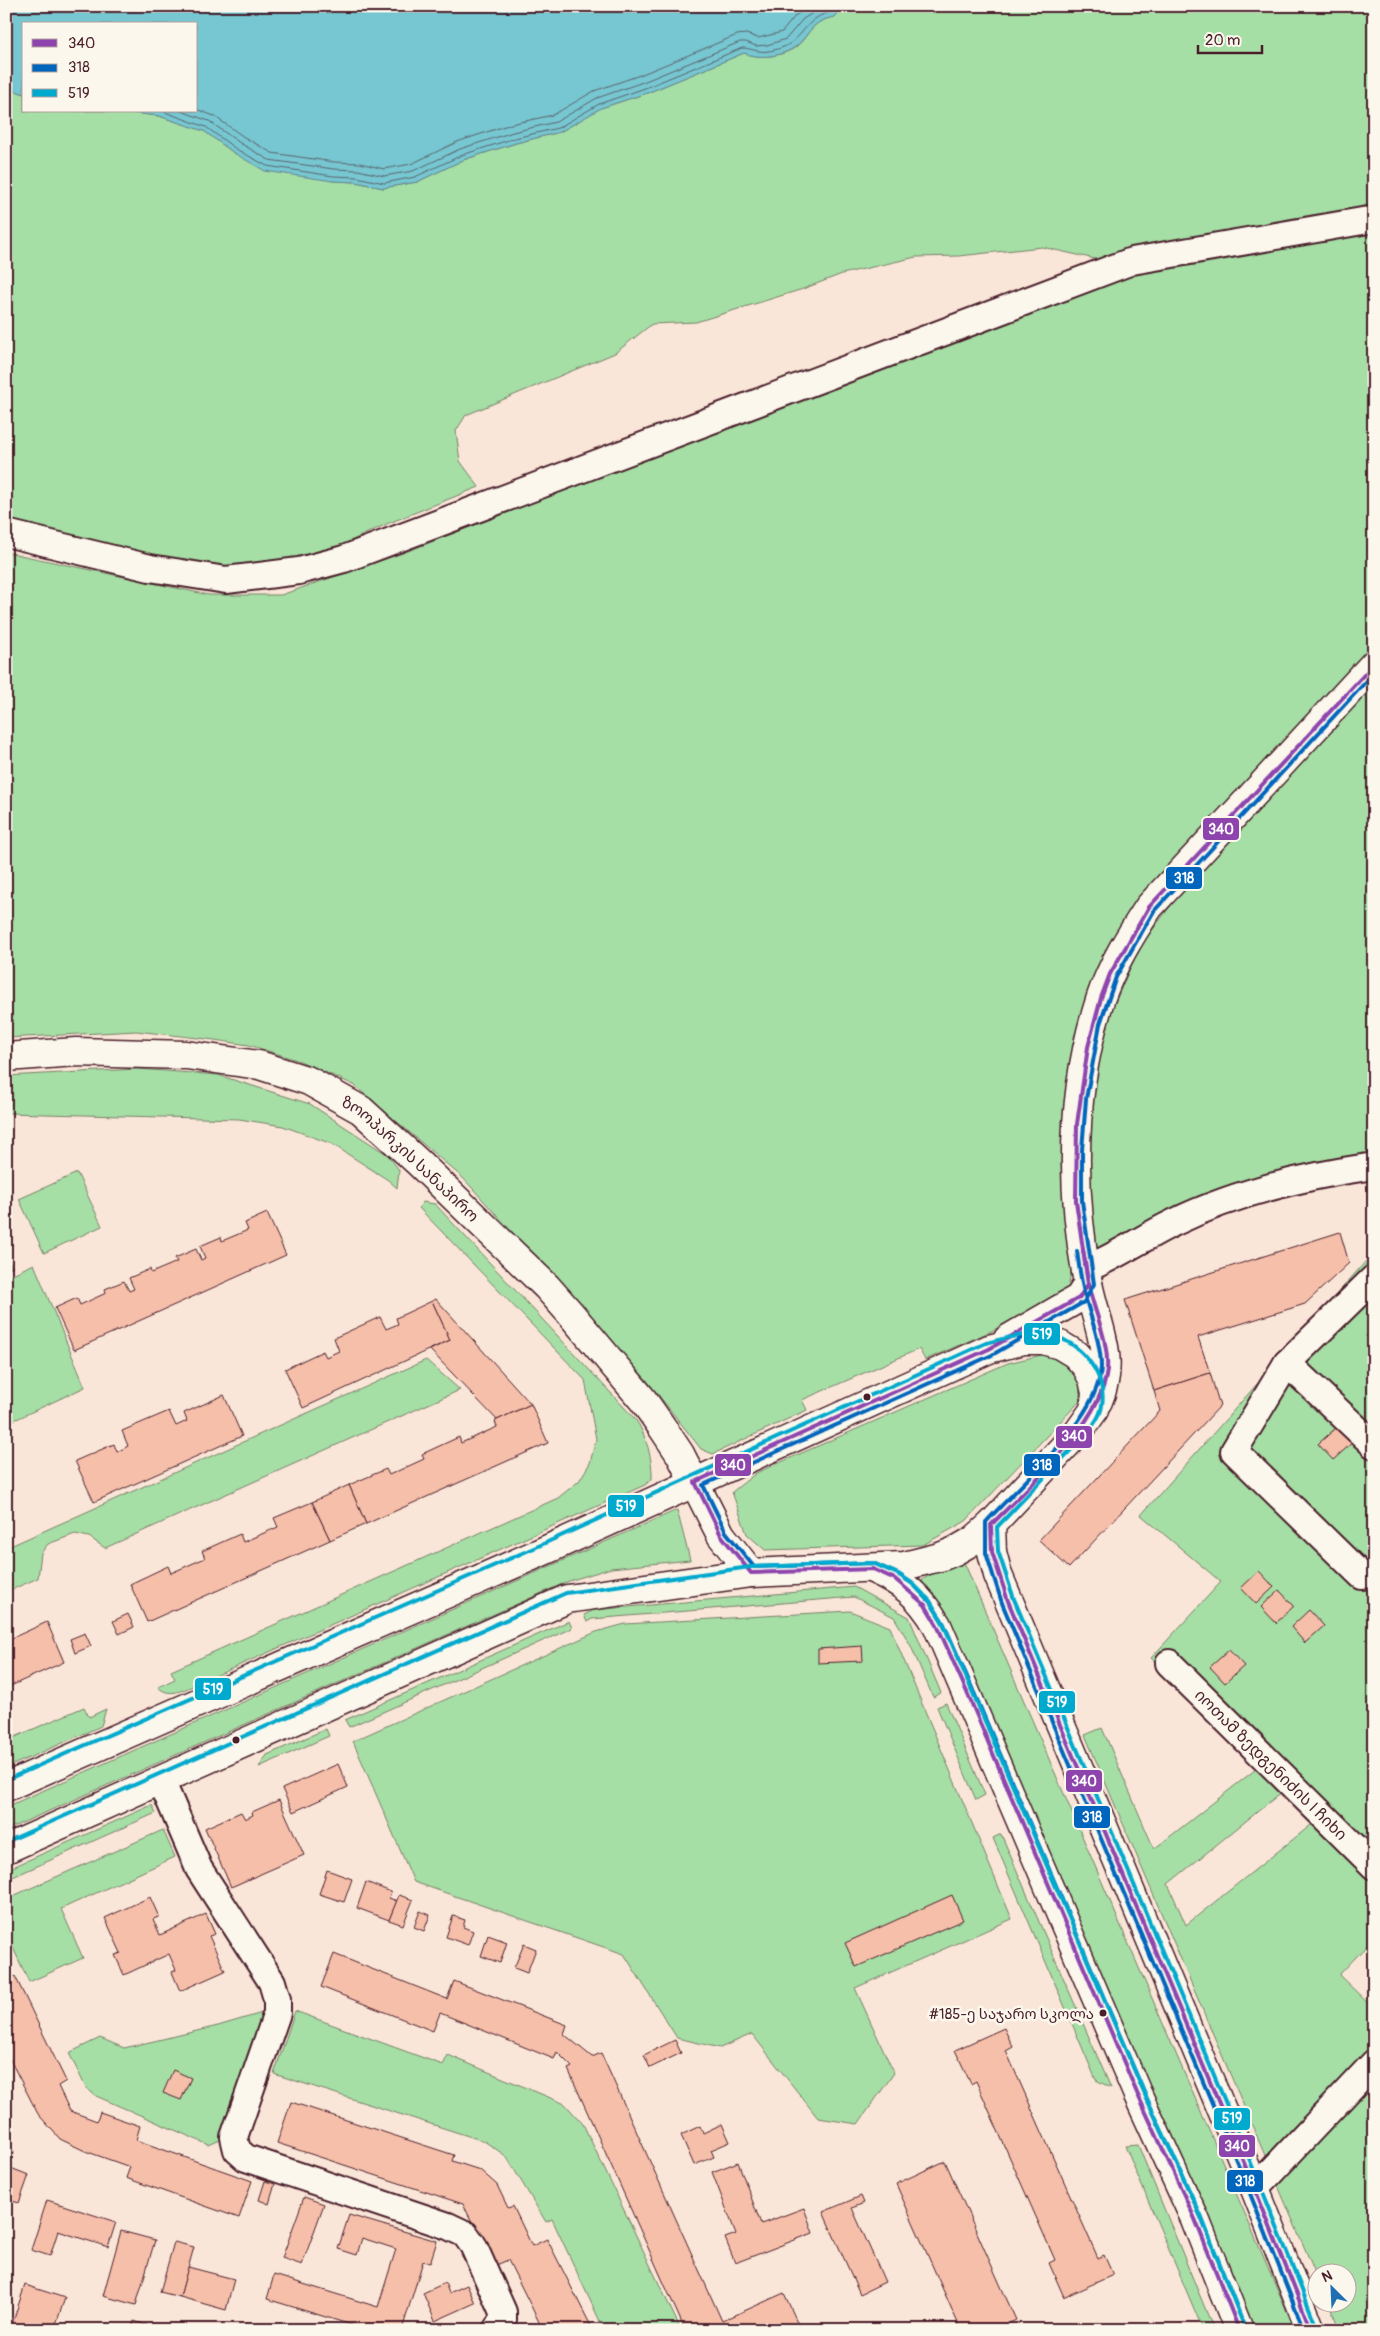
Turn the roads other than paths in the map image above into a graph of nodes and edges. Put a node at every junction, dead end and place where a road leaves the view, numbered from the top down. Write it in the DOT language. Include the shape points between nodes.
graph roads {
  1 [pos="1374,219"];
  2 [pos="6,533"];
  3 [pos="1374,664"];
  4 [pos="6,1056"];
  5 [pos="1374,1166"];
  6 [pos="1087,1276"];
  7 [pos="1374,1278"];
  8 [pos="989,1349"];
  9 [pos="1287,1363"];
  10 [pos="1094,1410"];
  11 [pos="1374,1445"];
  12 [pos="695,1482"];
  13 [pos="991,1525"];
  14 [pos="873,1568"];
  15 [pos="751,1573"];
  16 [pos="1362,1576"];
  17 [pos="1170,1663"];
  18 [pos="161,1780"];
  19 [pos="6,1787"];
  20 [pos="6,1849"];
  21 [pos="1374,1866"];
  22 [pos="1374,2063"];
  23 [pos="1255,2189"];
  24 [pos="496,2330"];
  25 [pos="1239,2330"];
  26 [pos="1311,2330"];
  1 -- 2 [label="street" via="1132,261 344,559 298,571 226,580 150,568"];
  3 -- 6 [label="main road" via="1150,907 1127,940 1113,969 1092,1031 1077,1122 1076,1203"];
  4 -- 12 [label="main road, ზოოპარკის სანაპირო" via="76,1052 186,1055 259,1065 309,1081 360,1110 547,1287 643,1400"];
  5 -- 6 [label="street" via="1275,1185 1215,1205 1173,1223"];
  6 -- 8 [label="main road" via="1079,1298"];
  6 -- 10 [label="main road" via="1105,1347 1107,1368"];
  7 -- 9 [label="street"];
  8 -- 10 [label="main road" via="1024,1340 1043,1340 1060,1345 1075,1354 1093,1379 1096,1393"];
  8 -- 12 [label="main road"];
  9 -- 11 [label="street"];
  9 -- 16 [label="street" via="1234,1451"];
  10 -- 13 [label="main road" via="1079,1431"];
  12 -- 15 [label="main road, ზოოპარკის სანაპირო" via="721,1536"];
  12 -- 19 [label="main road"];
  13 -- 14 [label="main road" via="974,1540 940,1557 904,1566"];
  13 -- 23 [label="main road" via="992,1552 1002,1584"];
  14 -- 15 [label="main road"];
  14 -- 25 [label="main road" via="909,1589 925,1605 937,1625 1137,2093 1195,2219"];
  15 -- 18 [label="main road" via="566,1599"];
  17 -- 21 [label="street, იოთამ ზედგენიძის I ჩიხი"];
  18 -- 20 [label="main road"];
  18 -- 24 [label="street" via="199,1869 272,1982 278,1999 276,2018 234,2137 237,2150 246,2158 465,2234 503,2312 503,2320"];
  22 -- 23 [label="street"];
  23 -- 26 [label="main road"];
}
